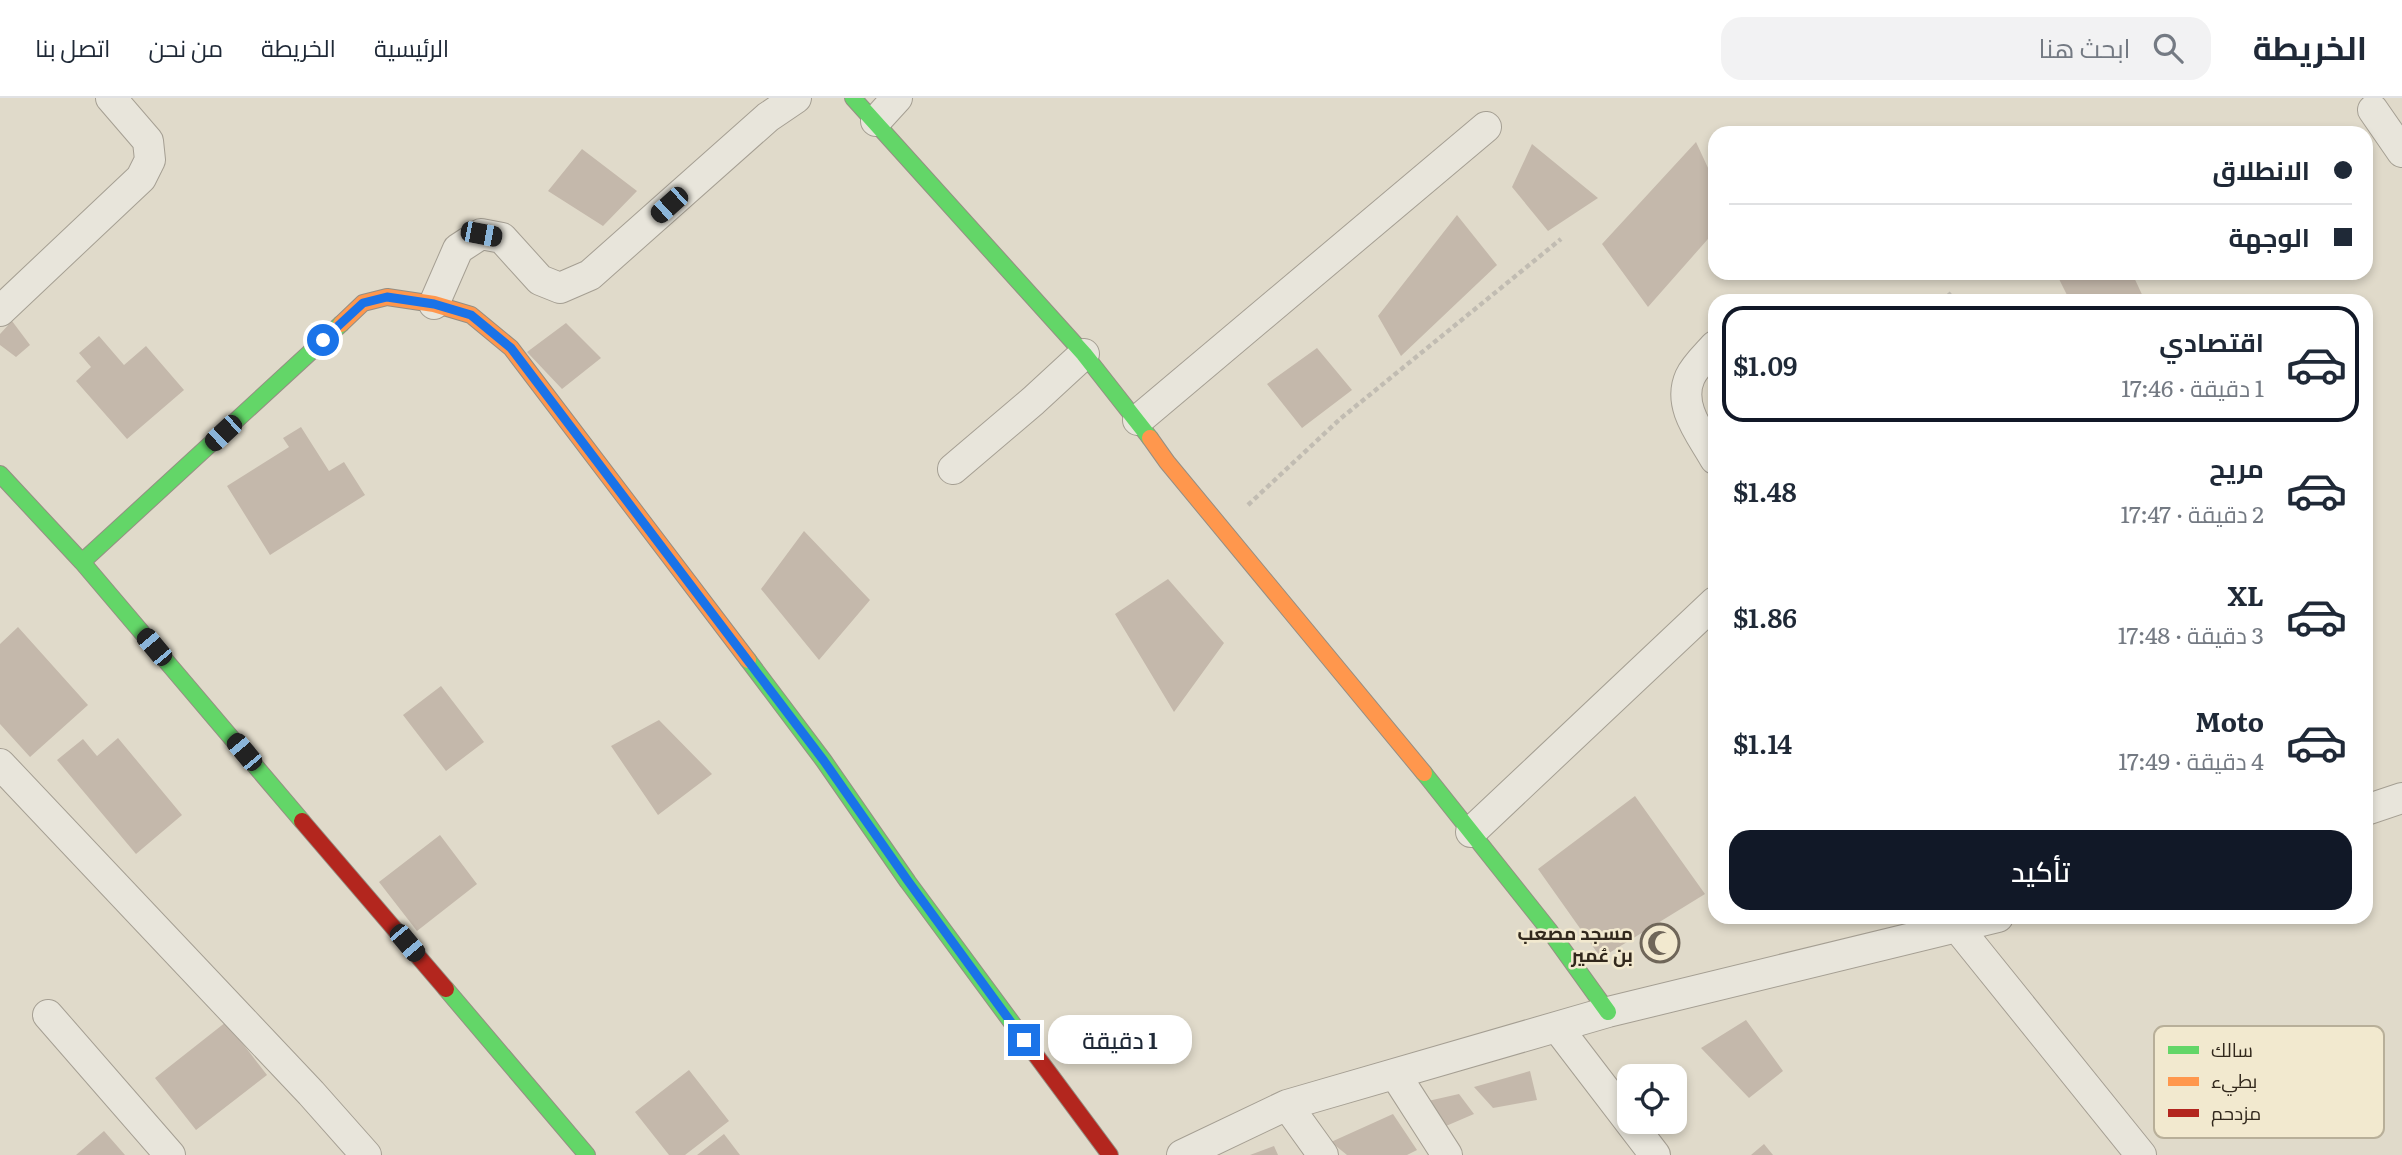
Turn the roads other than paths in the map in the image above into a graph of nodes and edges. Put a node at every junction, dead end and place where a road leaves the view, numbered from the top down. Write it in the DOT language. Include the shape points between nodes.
graph roads {
  1 [pos="111,98"];
  2 [pos="796,98"];
  3 [pos="853,98"];
  4 [pos="897,98"];
  5 [pos="2373,110"];
  6 [pos="876,121"];
  7 [pos="1486,127"];
  8 [pos="2402,152"];
  9 [pos="434,304"];
  10 [pos="0,311"];
  11 [pos="1084,354"];
  12 [pos="1708,354"];
  13 [pos="1138,420"];
  14 [pos="1708,446"];
  15 [pos="953,469"];
  16 [pos="0,474"];
  17 [pos="82,562"];
  18 [pos="1708,609"];
  19 [pos="0,764"];
  20 [pos="2402,798"];
  21 [pos="2373,808"];
  22 [pos="1471,832"];
  23 [pos="1973,924"];
  24 [pos="1958,928"];
  25 [pos="1608,1013"];
  26 [pos="48,1015"];
  27 [pos="1557,1027"];
  28 [pos="1395,1074"];
  29 [pos="1287,1105"];
  30 [pos="170,1155"];
  31 [pos="366,1155"];
  32 [pos="587,1155"];
  33 [pos="1110,1155"];
  34 [pos="1182,1155"];
  35 [pos="1324,1155"];
  36 [pos="1447,1155"];
  37 [pos="1655,1155"];
  38 [pos="2141,1155"];
  1 -- 10 [label="street" via="148,141 150,160 141,178"];
  2 -- 9 [label="street" via="768,117 590,275 560,288 540,280 502,238 481,234 458,249"];
  3 -- 6 [label="street"];
  4 -- 6 [label="street"];
  5 -- 8 [label="street"];
  6 -- 11 [label="street"];
  7 -- 13 [label="street"];
  9 -- 17 [label="street" via="387,297 363,303"];
  9 -- 33 [label="street" via="471,315 511,348 824,761"];
  11 -- 13 [label="street"];
  11 -- 15 [label="street"];
  12 -- 14 [label="street" via="1690,375 1686,393 1689,414"];
  13 -- 22 [label="street" via="1167,462"];
  16 -- 17 [label="street"];
  17 -- 32 [label="street"];
  18 -- 22 [label="street"];
  19 -- 31 [label="street"];
  20 -- 21 [label="street"];
  22 -- 25 [label="street"];
  23 -- 24 [label="street"];
  24 -- 25 [label="street"];
  24 -- 38 [label="street"];
  25 -- 27 [label="street"];
  26 -- 30 [label="street"];
  27 -- 28 [label="street"];
  27 -- 37 [label="street"];
  28 -- 29 [label="street"];
  28 -- 36 [label="street"];
  29 -- 34 [label="street"];
  29 -- 35 [label="street"];
}
